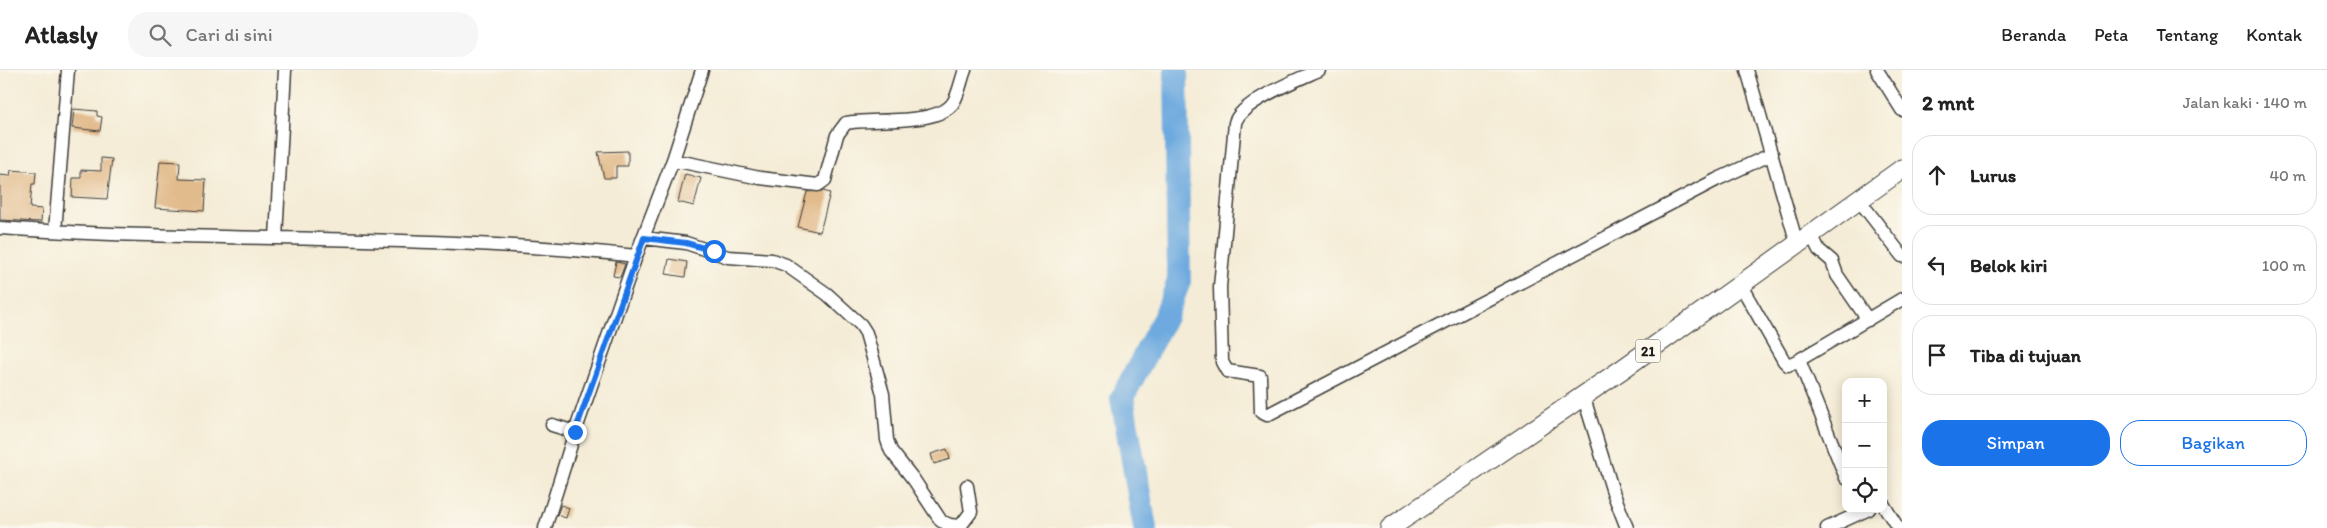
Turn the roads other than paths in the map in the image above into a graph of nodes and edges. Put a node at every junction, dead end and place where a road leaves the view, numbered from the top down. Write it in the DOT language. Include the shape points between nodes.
graph roads {
  1 [pos="68,70"];
  2 [pos="285,70"];
  3 [pos="702,70"];
  4 [pos="965,70"];
  5 [pos="1319,70"];
  6 [pos="1747,70"];
  7 [pos="1877,70"];
  8 [pos="1902,110"];
  9 [pos="1772,154"];
  10 [pos="673,160"];
  11 [pos="1902,168"];
  12 [pos="1858,200"];
  13 [pos="0,228"];
  14 [pos="54,231"];
  15 [pos="276,238"];
  16 [pos="644,238"];
  17 [pos="1804,239"];
  18 [pos="636,256"];
  19 [pos="1902,256"];
  20 [pos="1740,284"];
  21 [pos="1902,299"];
  22 [pos="1868,320"];
  23 [pos="1799,360"];
  24 [pos="1584,395"];
  25 [pos="552,425"];
  26 [pos="575,432"];
  27 [pos="1842,468"];
  28 [pos="968,486"];
  29 [pos="1887,510"];
  30 [pos="1858,513"];
  31 [pos="959,527"];
  32 [pos="545,528"];
  33 [pos="1390,528"];
  34 [pos="1627,528"];
  35 [pos="1827,528"];
  36 [pos="1898,528"];
  1 -- 14 [label="street"];
  2 -- 15 [label="street"];
  3 -- 10 [label="street"];
  4 -- 10 [label="street" via="949,108 930,116 846,123 837,135 825,180 818,185 760,178"];
  5 -- 9 [label="street" via="1242,111 1235,123 1220,287 1222,362 1227,371 1260,376 1263,414 1270,414 1716,180"];
  6 -- 9 [label="street"];
  7 -- 8 [label="street"];
  9 -- 17 [label="street"];
  10 -- 16 [label="street"];
  11 -- 12 [label="highway, 21"];
  12 -- 17 [label="highway, 21"];
  12 -- 19 [label="street"];
  13 -- 14 [label="street"];
  14 -- 15 [label="street"];
  15 -- 18 [label="street" via="488,246"];
  16 -- 18 [label="street"];
  16 -- 31 [label="street" via="686,243 728,257 772,260 786,265 828,294 866,333 883,394 891,451 941,521"];
  17 -- 20 [label="highway, 21"];
  17 -- 22 [label="street" via="1832,261 1837,275"];
  18 -- 26 [label="street"];
  20 -- 23 [label="street" via="1784,361 1788,366"];
  20 -- 24 [label="highway, 21"];
  21 -- 22 [label="street"];
  22 -- 23 [label="street"];
  23 -- 27 [label="street"];
  24 -- 33 [label="highway, 21"];
  24 -- 34 [label="street"];
  25 -- 26 [label="street"];
  26 -- 32 [label="street"];
  28 -- 31 [label="street" via="971,512"];
  29 -- 36 [label="street"];
  30 -- 35 [label="street"];
}
